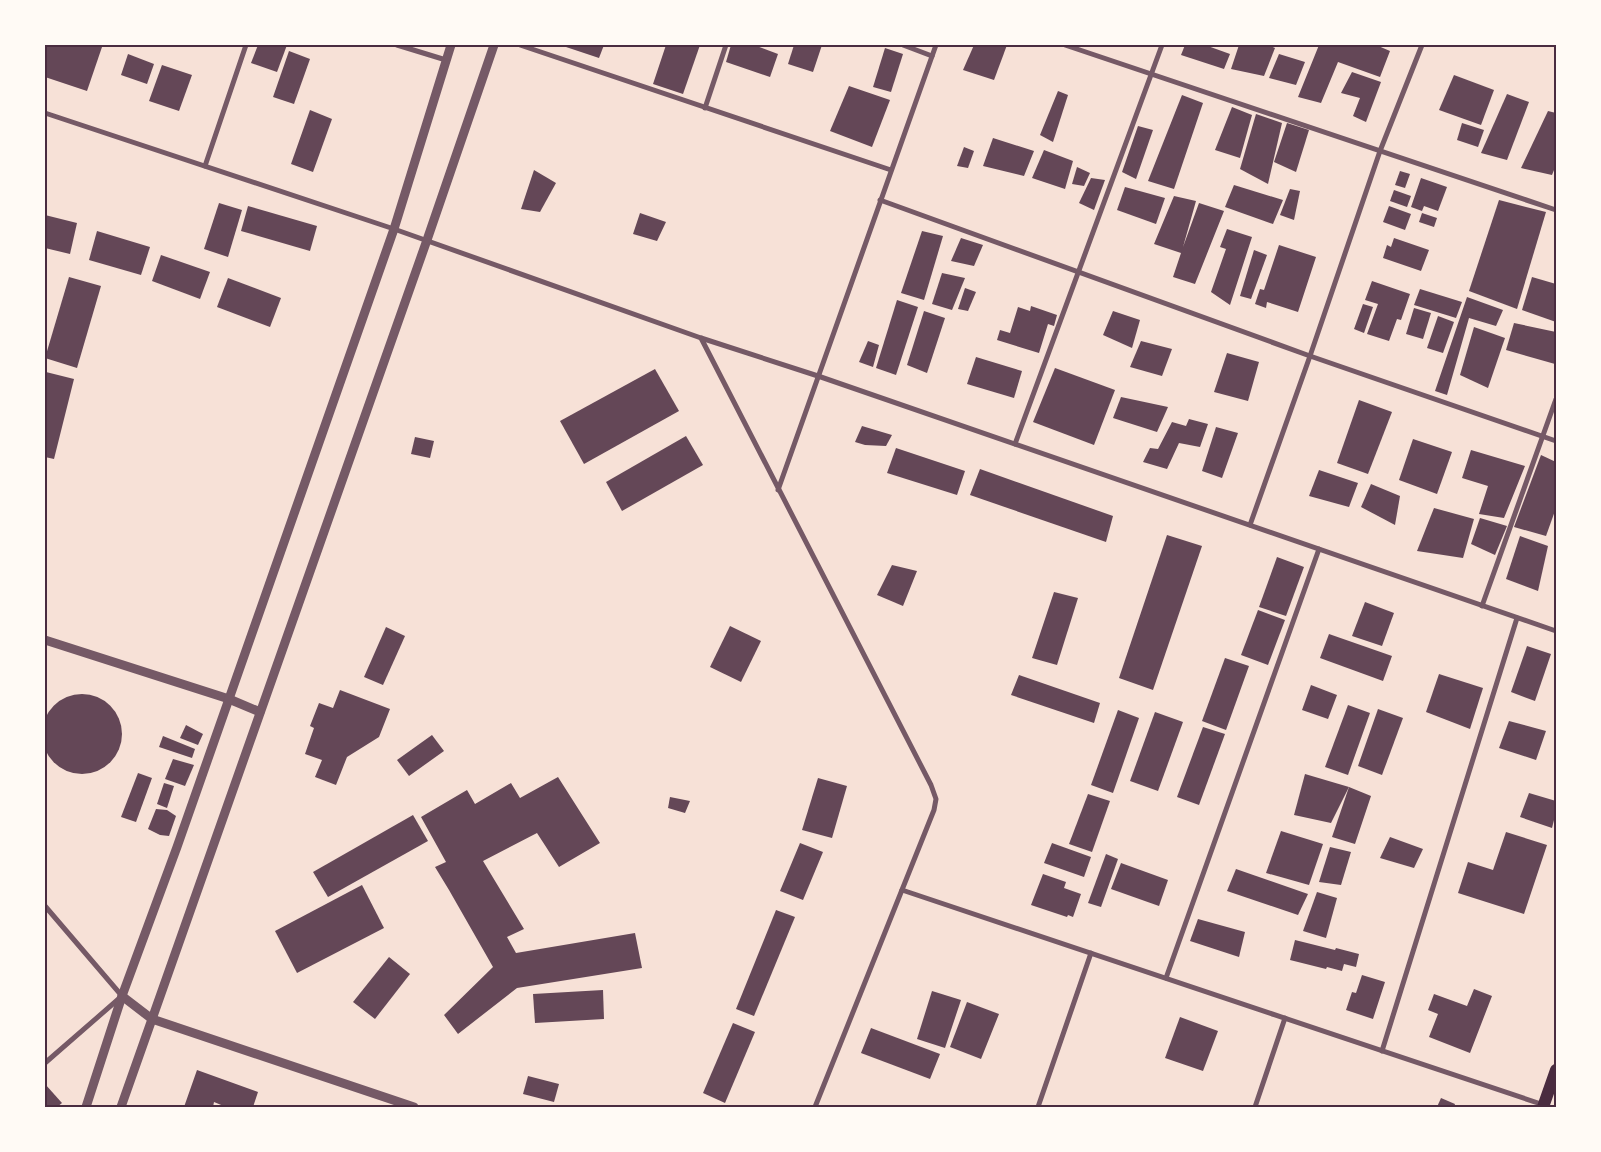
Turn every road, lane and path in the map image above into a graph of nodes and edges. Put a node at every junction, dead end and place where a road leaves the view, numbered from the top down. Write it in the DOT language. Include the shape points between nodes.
graph roads {
  1 [pos="246,45"];
  2 [pos="397,45"];
  3 [pos="451,45"];
  4 [pos="494,45"];
  5 [pos="520,45"];
  6 [pos="726,45"];
  7 [pos="904,45"];
  8 [pos="936,45"];
  9 [pos="1065,45"];
  10 [pos="1162,45"];
  11 [pos="1422,45"];
  12 [pos="932,56"];
  13 [pos="446,60"];
  14 [pos="1151,74"];
  15 [pos="705,108"];
  16 [pos="45,113"];
  17 [pos="1380,151"];
  18 [pos="204,166"];
  19 [pos="891,170"];
  20 [pos="880,200"];
  21 [pos="1556,210"];
  22 [pos="394,228"];
  23 [pos="427,240"];
  24 [pos="1078,272"];
  25 [pos="701,338"];
  26 [pos="1310,356"];
  27 [pos="818,376"];
  28 [pos="1556,399"];
  29 [pos="1543,436"];
  30 [pos="1556,441"];
  31 [pos="1015,444"];
  32 [pos="778,490"];
  33 [pos="1250,525"];
  34 [pos="1319,549"];
  35 [pos="1482,606"];
  36 [pos="1517,618"];
  37 [pos="1556,631"];
  38 [pos="45,640"];
  39 [pos="229,699"];
  40 [pos="260,712"];
  41 [pos="902,890"];
  42 [pos="45,906"];
  43 [pos="1091,953"];
  44 [pos="1166,978"];
  45 [pos="122,996"];
  46 [pos="1285,1018"];
  47 [pos="152,1019"];
  48 [pos="1382,1051"];
  49 [pos="45,1063"];
  50 [pos="1556,1070"];
  51 [pos="1545,1106"];
  52 [pos="86,1107"];
  53 [pos="121,1107"];
  54 [pos="414,1107"];
  55 [pos="815,1107"];
  56 [pos="1038,1107"];
  57 [pos="1255,1107"];
  1 -- 18 [label="street"];
  2 -- 13 [label="street"];
  3 -- 13 [label="street"];
  4 -- 23 [label="street"];
  5 -- 15 [label="street"];
  6 -- 15 [label="street"];
  7 -- 12 [label="street"];
  8 -- 12 [label="street"];
  9 -- 14 [label="street"];
  10 -- 14 [label="street"];
  11 -- 17 [label="street"];
  12 -- 19 [label="street"];
  13 -- 22 [label="street"];
  14 -- 17 [label="street"];
  14 -- 24 [label="street"];
  15 -- 19 [label="street"];
  16 -- 18 [label="street"];
  17 -- 21 [label="street"];
  17 -- 26 [label="street"];
  18 -- 22 [label="street"];
  19 -- 20 [label="street"];
  20 -- 24 [label="street"];
  20 -- 27 [label="street"];
  22 -- 23 [label="street"];
  22 -- 39 [label="street"];
  23 -- 25 [label="street"];
  23 -- 40 [label="street"];
  24 -- 26 [label="street"];
  24 -- 31 [label="street"];
  25 -- 27 [label="street"];
  25 -- 32 [label="street"];
  26 -- 29 [label="street"];
  26 -- 33 [label="street"];
  27 -- 31 [label="street"];
  27 -- 32 [label="street"];
  28 -- 29 [label="street"];
  29 -- 30 [label="street"];
  29 -- 35 [label="street"];
  31 -- 33 [label="street"];
  32 -- 41 [label="street" via="936,799"];
  33 -- 34 [label="street"];
  34 -- 35 [label="street"];
  34 -- 44 [label="street"];
  35 -- 36 [label="street"];
  36 -- 37 [label="street"];
  36 -- 48 [label="street"];
  38 -- 39 [label="street"];
  39 -- 40 [label="street"];
  39 -- 45 [label="street"];
  40 -- 47 [label="street"];
  41 -- 43 [label="street"];
  41 -- 55 [label="street"];
  42 -- 45 [label="street"];
  43 -- 44 [label="street"];
  43 -- 56 [label="street"];
  44 -- 46 [label="street"];
  45 -- 47 [label="street"];
  45 -- 49 [label="street"];
  45 -- 52 [label="street"];
  46 -- 48 [label="street"];
  46 -- 57 [label="street"];
  47 -- 53 [label="street"];
  47 -- 54 [label="street"];
  48 -- 51 [label="street"];
  50 -- 51 [label="main road"];
}
